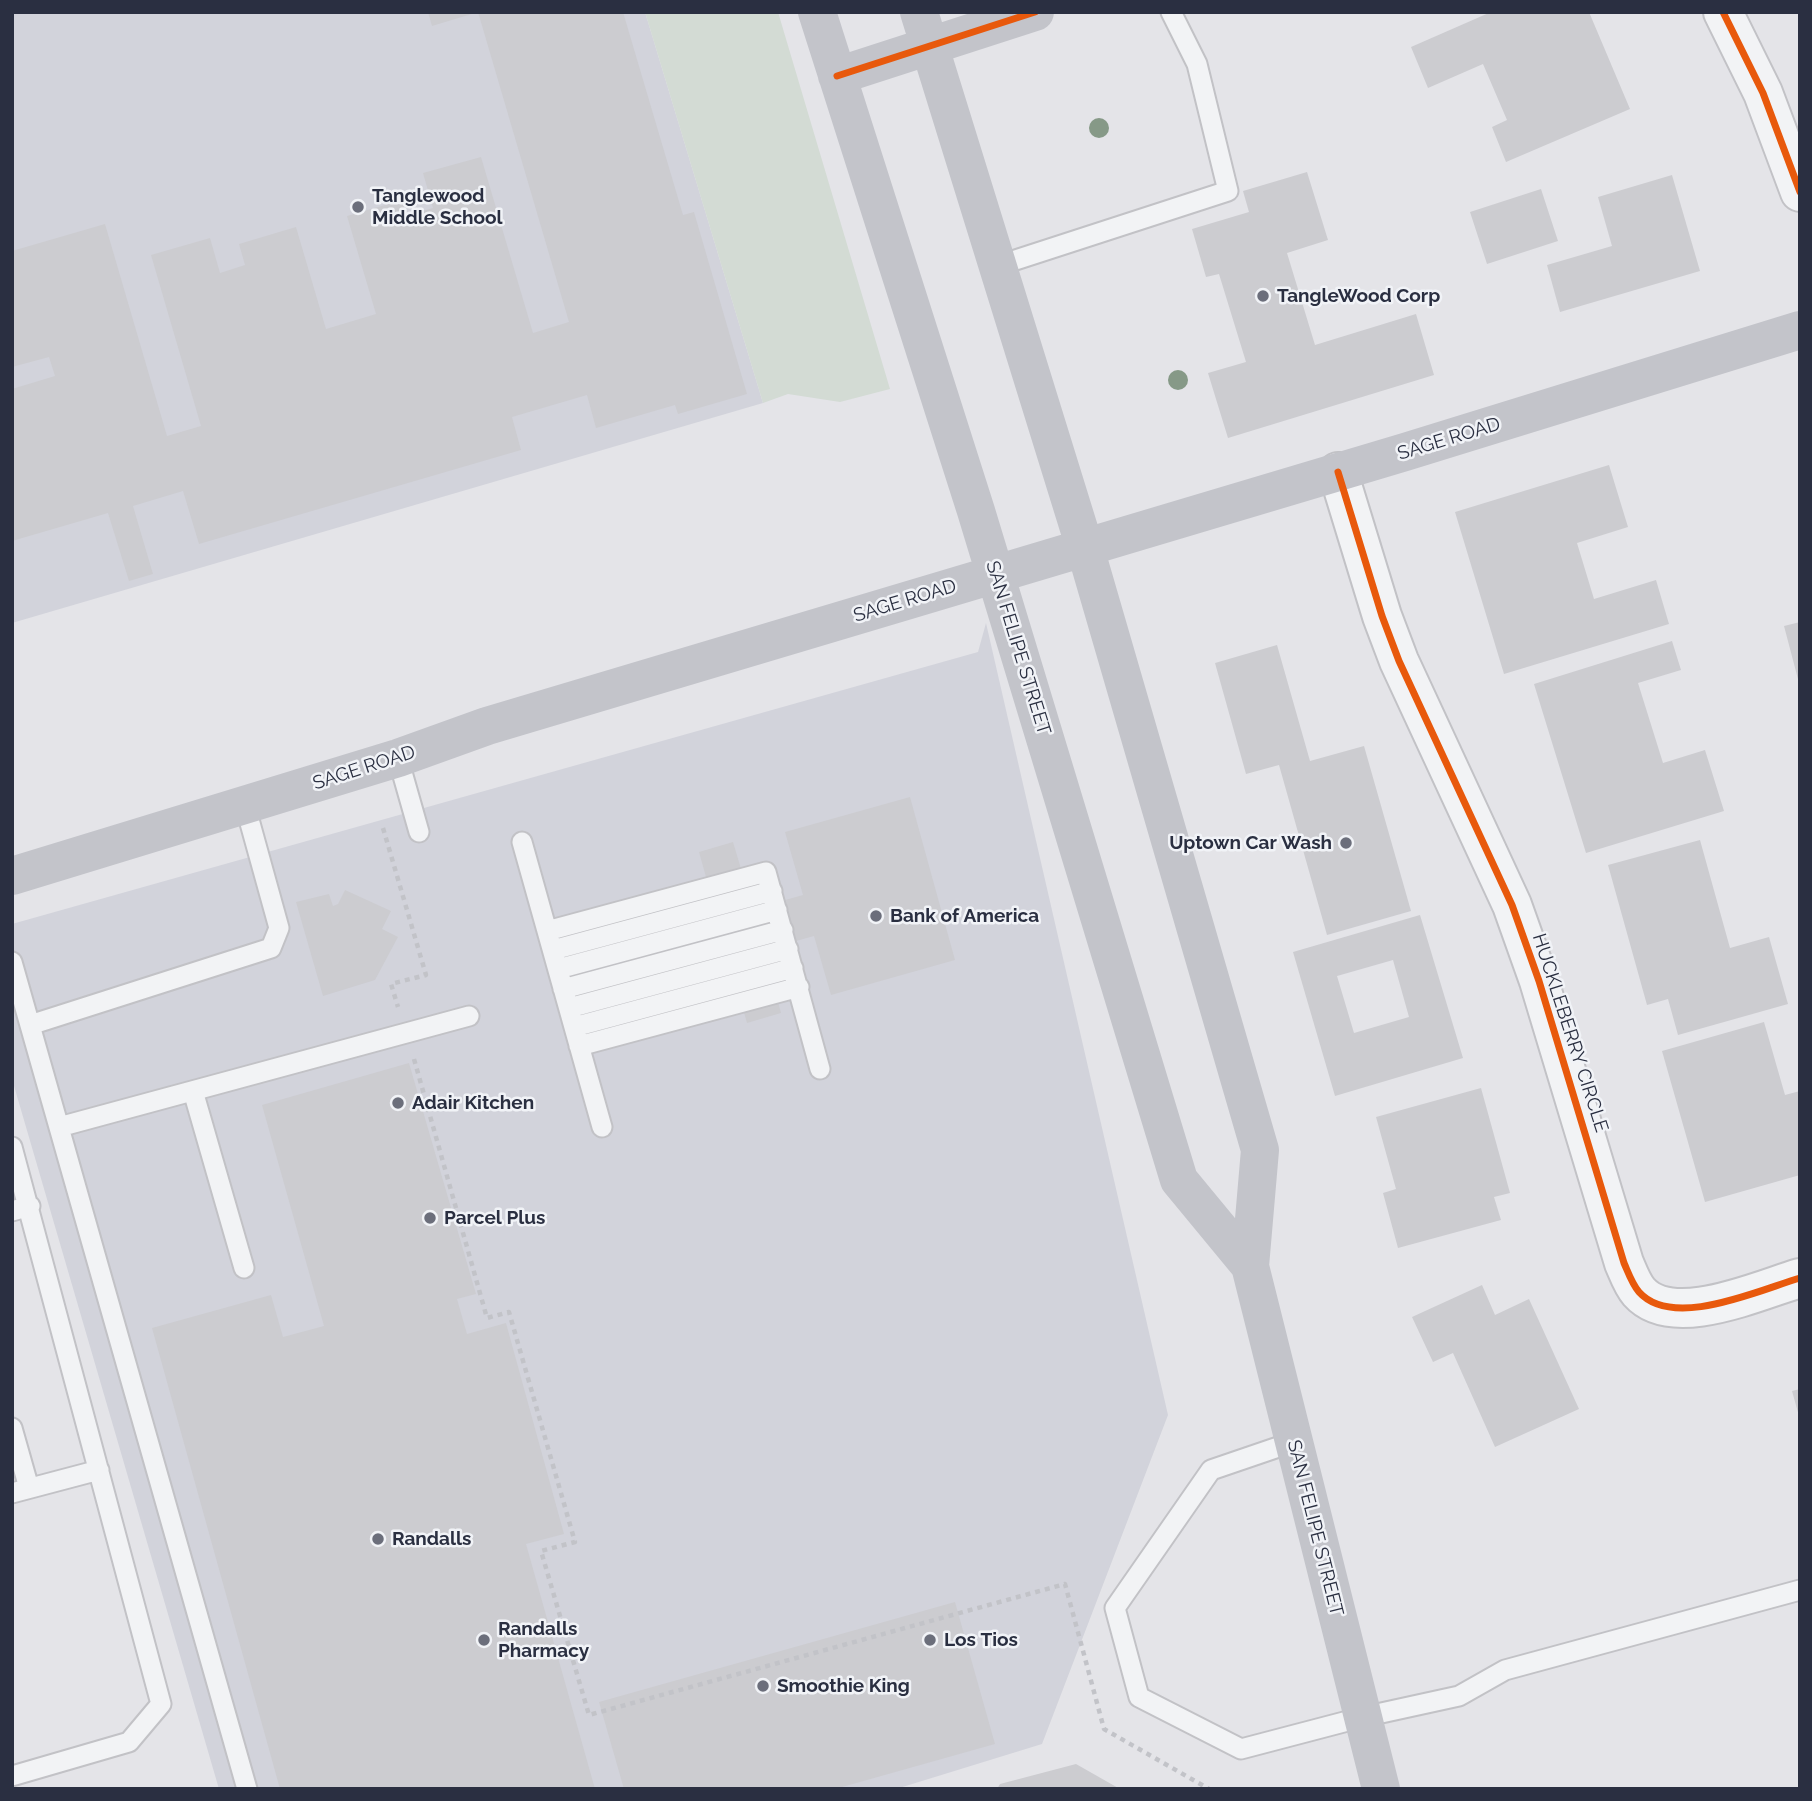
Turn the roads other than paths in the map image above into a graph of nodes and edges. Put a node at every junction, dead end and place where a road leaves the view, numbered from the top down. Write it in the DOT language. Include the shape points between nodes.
graph roads {
  1 [pos="817,12"];
  2 [pos="1035,12"];
  3 [pos="1171,12"];
  4 [pos="1723,12"];
  5 [pos="924,30"];
  6 [pos="837,76"];
  7 [pos="1800,192"];
  8 [pos="998,266"];
  9 [pos="1800,330"];
  10 [pos="1338,472"];
  11 [pos="1085,548"];
  12 [pos="995,574"];
  13 [pos="398,758"];
  14 [pos="245,805"];
  15 [pos="419,832"];
  16 [pos="523,842"];
  17 [pos="12,876"];
  18 [pos="775,901"];
  19 [pos="783,930"];
  20 [pos="552,950"];
  21 [pos="12,962"];
  22 [pos="793,968"];
  23 [pos="566,998"];
  24 [pos="469,1016"];
  25 [pos="30,1025"];
  26 [pos="577,1037"];
  27 [pos="820,1069"];
  28 [pos="193,1091"];
  29 [pos="59,1127"];
  30 [pos="602,1127"];
  31 [pos="12,1147"];
  32 [pos="21,1208"];
  33 [pos="1250,1266"];
  34 [pos="244,1268"];
  35 [pos="1800,1278"];
  36 [pos="12,1428"];
  37 [pos="1293,1442"];
  38 [pos="99,1470"];
  39 [pos="21,1491"];
  40 [pos="1800,1590"];
  41 [pos="1363,1717"];
  42 [pos="12,1776"];
  43 [pos="247,1789"];
  44 [pos="1381,1789"];
  1 -- 6 [label="main road, SAN FELIPE STREET"];
  2 -- 5 [label="main road"];
  3 -- 8 [label="lane" via="1196,64 1228,191"];
  4 -- 7 [label="street" via="1763,93"];
  5 -- 6 [label="main road"];
  5 -- 8 [label="main road, SAN FELIPE STREET"];
  6 -- 12 [label="main road, SAN FELIPE STREET"];
  8 -- 11 [label="main road, SAN FELIPE STREET"];
  9 -- 10 [label="main road, SAGE ROAD"];
  10 -- 11 [label="main road, SAGE ROAD"];
  10 -- 35 [label="street, HUCKLEBERRY CIRCLE" via="1399,661 1512,905 1632,1280 1651,1301 1681,1310 1702,1308"];
  11 -- 12 [label="main road, SAGE ROAD"];
  11 -- 33 [label="main road, SAN FELIPE STREET" via="1260,1150"];
  12 -- 13 [label="main road, SAGE ROAD" via="488,726"];
  12 -- 33 [label="main road, SAN FELIPE STREET" via="1179,1180"];
  13 -- 14 [label="main road, SAGE ROAD"];
  13 -- 15 [label="lane"];
  14 -- 17 [label="main road, SAGE ROAD"];
  14 -- 25 [label="lane" via="279,928 271,948"];
  16 -- 20 [label="lane"];
  18 -- 19 [label="lane"];
  18 -- 20 [label="lane"];
  18 -- 20 [label="lane" via="766,872"];
  19 -- 22 [label="lane"];
  19 -- 23 [label="lane"];
  20 -- 23 [label="lane"];
  21 -- 25 [label="lane"];
  22 -- 23 [label="lane"];
  22 -- 26 [label="lane"];
  22 -- 27 [label="lane"];
  23 -- 26 [label="lane"];
  24 -- 28 [label="lane"];
  25 -- 29 [label="lane"];
  26 -- 30 [label="lane"];
  28 -- 29 [label="lane"];
  28 -- 34 [label="lane"];
  29 -- 43 [label="lane"];
  31 -- 32 [label="lane"];
  32 -- 38 [label="lane"];
  33 -- 37 [label="main road, SAN FELIPE STREET"];
  36 -- 39 [label="lane"];
  37 -- 41 [label="main road, SAN FELIPE STREET"];
  37 -- 41 [label="lane" via="1211,1470 1115,1608 1139,1697 1241,1749"];
  38 -- 39 [label="lane"];
  38 -- 42 [label="lane" via="161,1704 129,1742"];
  40 -- 41 [label="lane" via="1505,1670 1459,1696"];
  41 -- 44 [label="main road, SAN FELIPE STREET"];
}
